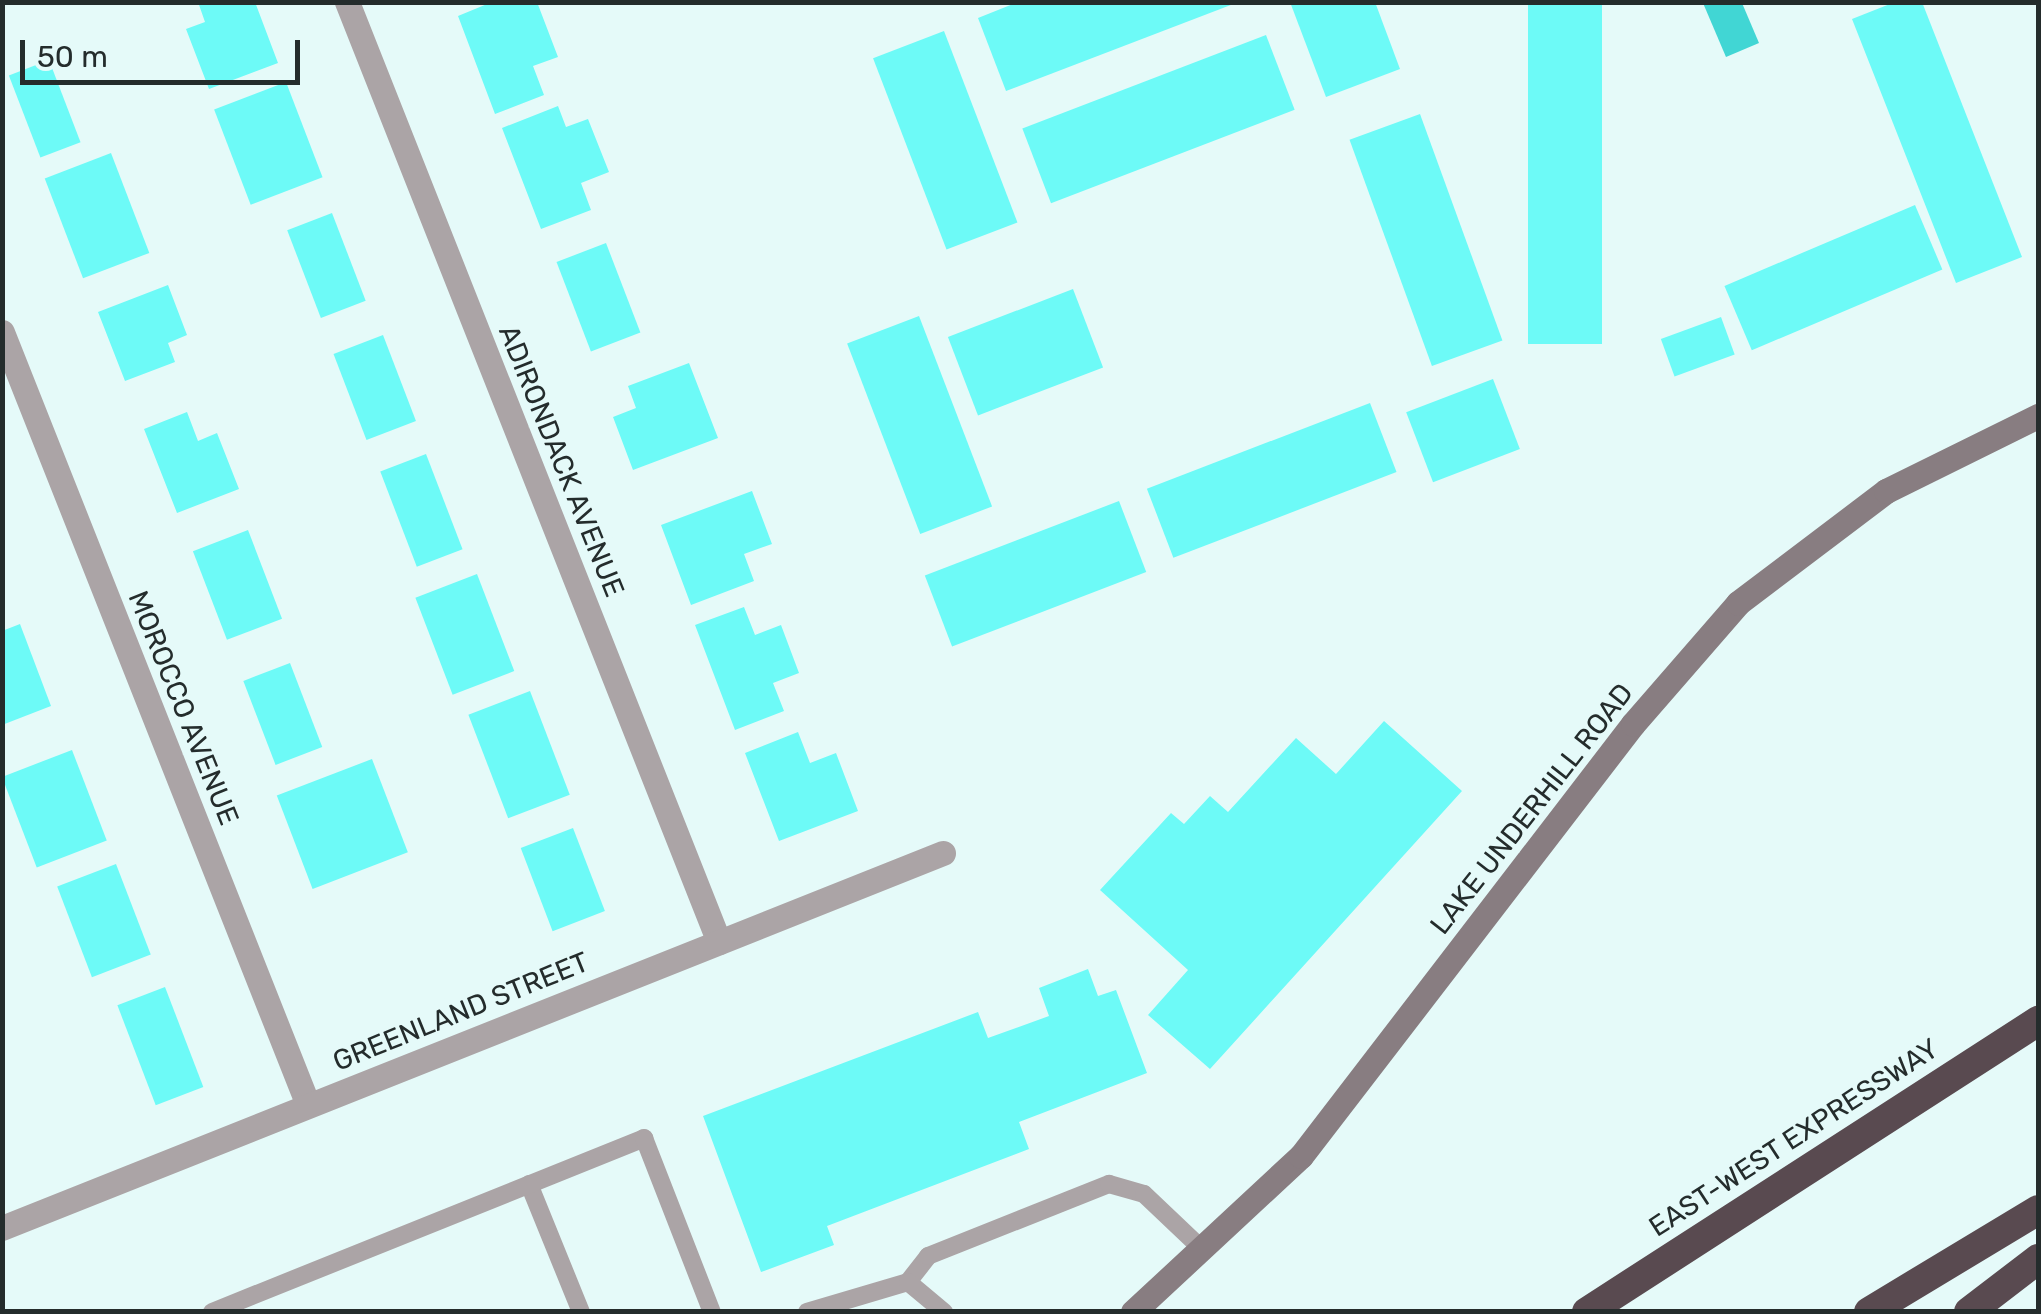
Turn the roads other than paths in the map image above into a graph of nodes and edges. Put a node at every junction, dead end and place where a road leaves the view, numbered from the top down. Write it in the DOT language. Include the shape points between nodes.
graph roads {
  1 [pos="347,2"];
  2 [pos="2,332"];
  3 [pos="2038,416"];
  4 [pos="943,853"];
  5 [pos="720,942"];
  6 [pos="2038,1021"];
  7 [pos="308,1105"];
  8 [pos="529,1184"];
  9 [pos="2038,1210"];
  10 [pos="2,1228"];
  11 [pos="1203,1250"];
  12 [pos="2038,1259"];
  13 [pos="908,1282"];
  14 [pos="212,1312"];
  15 [pos="581,1312"];
  16 [pos="712,1312"];
  17 [pos="807,1312"];
  18 [pos="944,1312"];
  19 [pos="1133,1312"];
  20 [pos="1587,1312"];
  21 [pos="1869,1312"];
  22 [pos="1969,1312"];
  1 -- 5 [label="street, ADIRONDACK AVENUE"];
  2 -- 7 [label="street, MOROCCO AVENUE"];
  3 -- 11 [label="main road, LAKE UNDERHILL ROAD" via="1886,491 1738,603 1633,724 1301,1156"];
  4 -- 5 [label="street, GREENLAND STREET"];
  5 -- 7 [label="street, GREENLAND STREET"];
  6 -- 20 [label="highway, EAST-WEST EXPRESSWAY"];
  7 -- 10 [label="street, GREENLAND STREET"];
  8 -- 14 [label="lane"];
  8 -- 15 [label="lane"];
  8 -- 16 [label="lane" via="644,1138"];
  9 -- 21 [label="highway"];
  11 -- 13 [label="lane" via="1144,1194 1109,1184 928,1256"];
  11 -- 19 [label="main road, LAKE UNDERHILL ROAD"];
  12 -- 22 [label="highway"];
  13 -- 17 [label="lane"];
  13 -- 18 [label="lane"];
}
